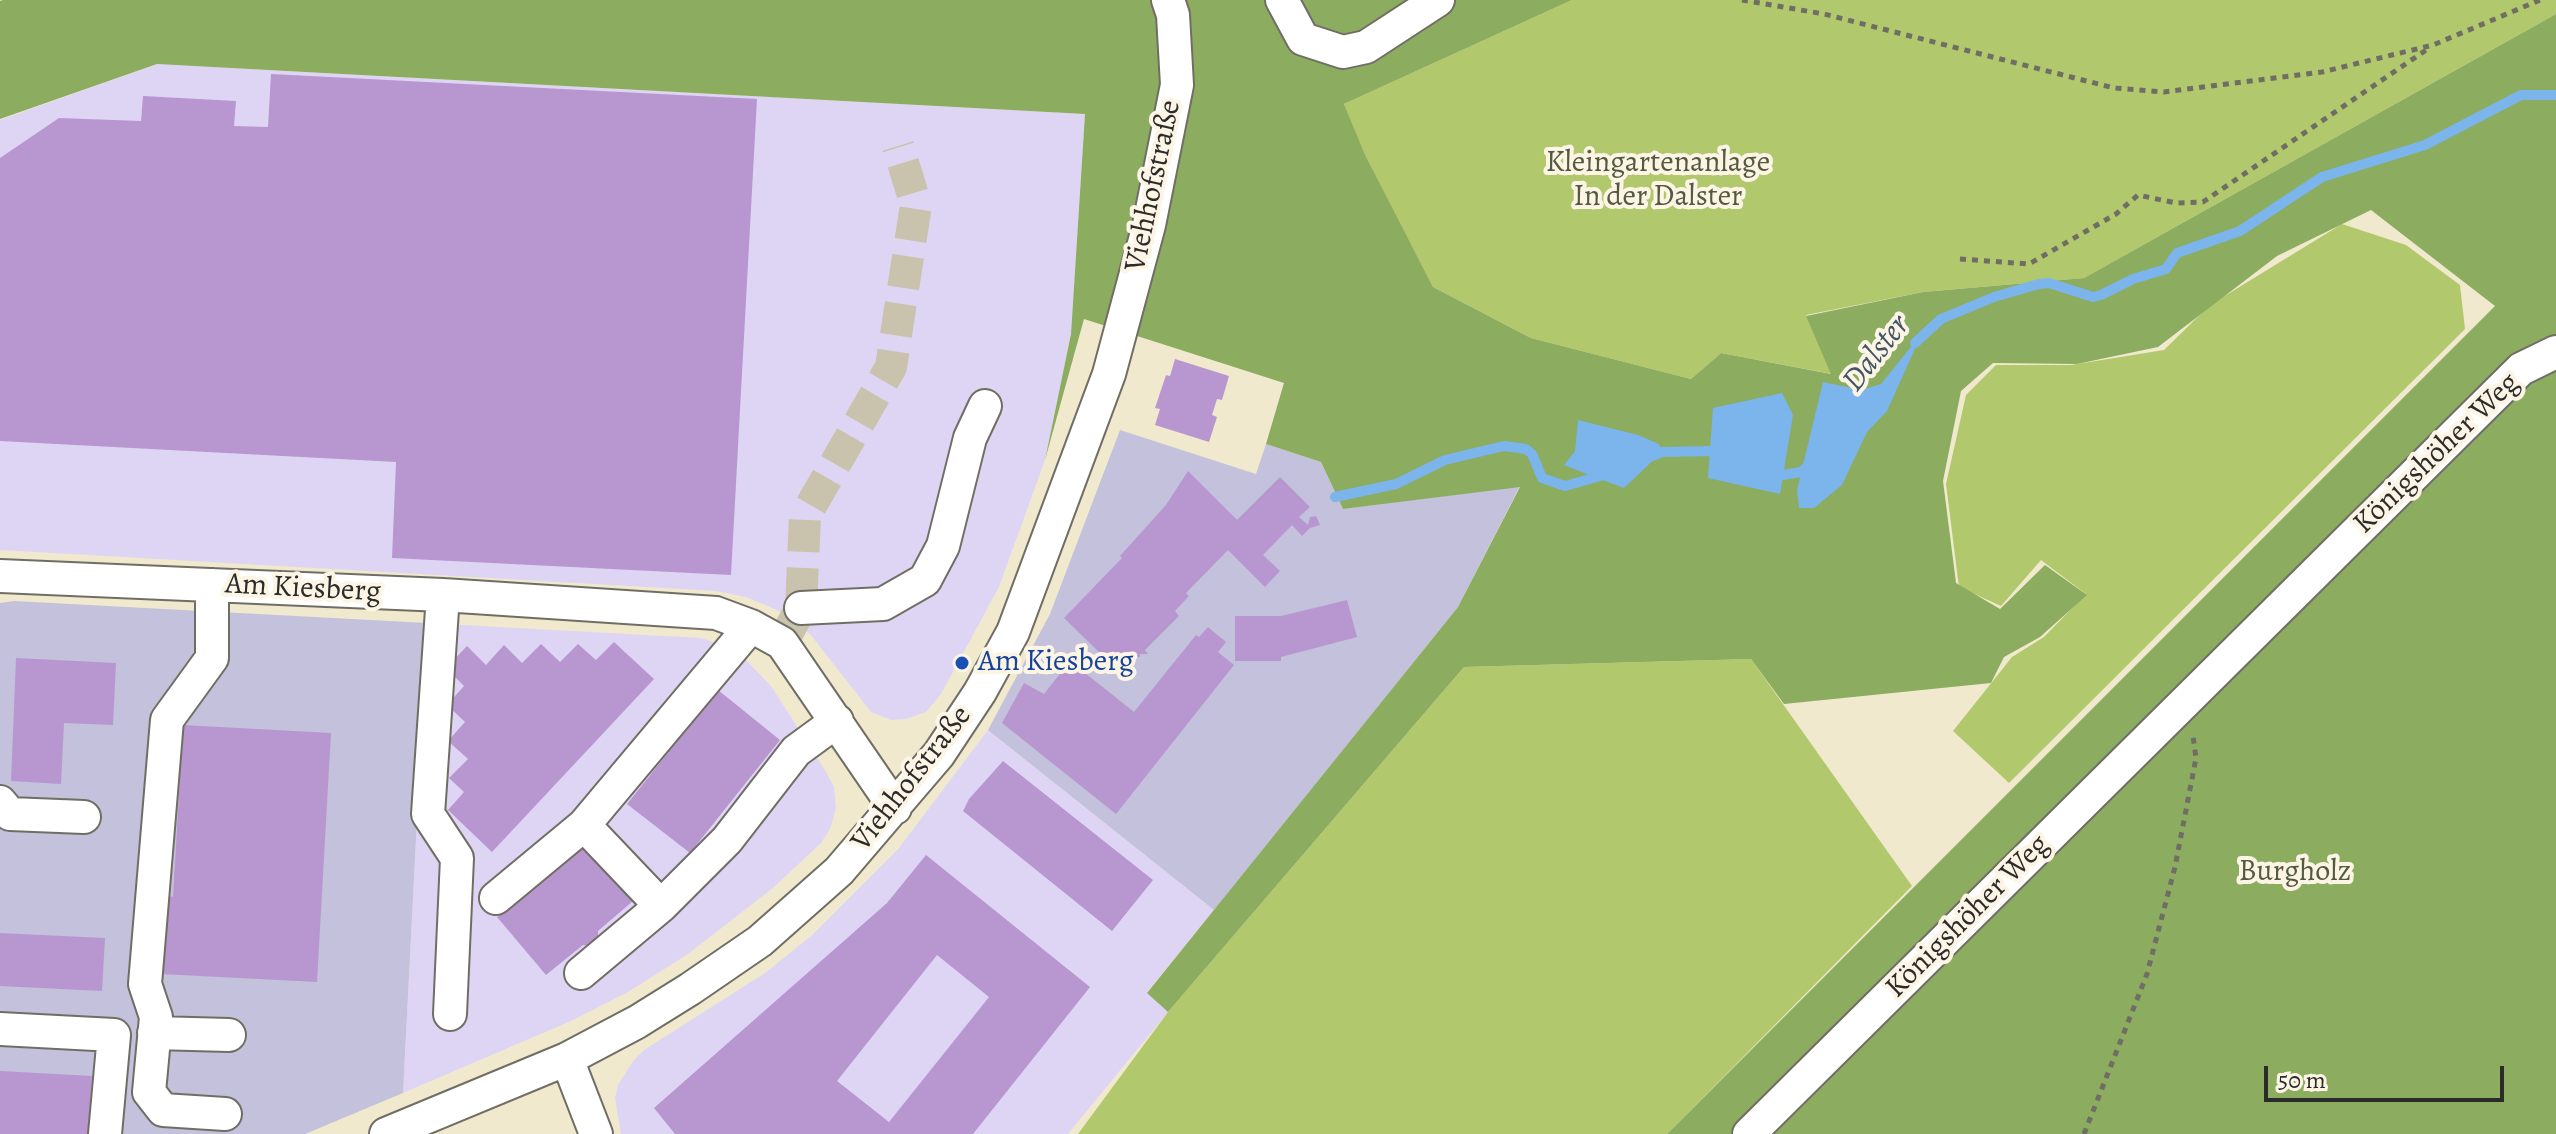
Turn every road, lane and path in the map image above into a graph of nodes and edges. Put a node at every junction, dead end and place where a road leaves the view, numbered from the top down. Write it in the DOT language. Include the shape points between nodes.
graph roads {
  1 [pos="1168,0"];
  2 [pos="1282,0"];
  3 [pos="1438,0"];
  4 [pos="1742,0"];
  5 [pos="2540,0"];
  6 [pos="2433,45"];
  7 [pos="1960,259"];
  8 [pos="2556,352"];
  9 [pos="985,406"];
  10 [pos="0,576"];
  11 [pos="212,585"];
  12 [pos="443,595"];
  13 [pos="801,608"];
  14 [pos="751,626"];
  15 [pos="2188,700"];
  16 [pos="837,721"];
  17 [pos="0,802"];
  18 [pos="895,808"];
  19 [pos="84,817"];
  20 [pos="584,825"];
  21 [pos="496,898"];
  22 [pos="661,906"];
  23 [pos="581,973"];
  24 [pos="450,1014"];
  25 [pos="0,1029"];
  26 [pos="154,1033"];
  27 [pos="229,1035"];
  28 [pos="567,1059"];
  29 [pos="225,1114"];
  30 [pos="105,1134"];
  31 [pos="386,1134"];
  32 [pos="596,1134"];
  33 [pos="1749,1134"];
  34 [pos="2084,1134"];
  1 -- 18 [label="street, Viehhofstraße" via="1177,85 1149,225 1109,374 1013,632 948,741"];
  2 -- 3 [label="street" via="1303,39 1343,52 1366,47"];
  4 -- 6 [label="path" via="1824,14 2114,88 2164,92 2322,72"];
  5 -- 6 [label="path"];
  6 -- 7 [label="path" via="2203,202 2138,195 2116,214 2029,264"];
  8 -- 15 [label="street, Königshöher Weg" via="2521,369"];
  9 -- 13 [label="street" via="970,438 943,546 925,580 883,604"];
  10 -- 11 [label="street, Am Kiesberg"];
  11 -- 12 [label="street, Am Kiesberg"];
  11 -- 26 [label="street" via="212,658 167,720 145,984 156,1017"];
  12 -- 14 [label="street, Am Kiesberg" via="716,613"];
  12 -- 24 [label="street" via="428,814 457,858"];
  14 -- 16 [label="street, Am Kiesberg" via="782,643"];
  14 -- 20 [label="street"];
  15 -- 33 [label="street, Königshöher Weg"];
  15 -- 34 [label="path" via="2196,758 2175,867 2147,974"];
  16 -- 18 [label="street, Am Kiesberg"];
  16 -- 22 [label="street" via="796,751 727,840"];
  17 -- 19 [label="street" via="10,814"];
  18 -- 28 [label="street, Viehhofstraße" via="839,871 760,941 637,1022"];
  20 -- 21 [label="street"];
  20 -- 22 [label="street"];
  22 -- 23 [label="street"];
  25 -- 30 [label="street" via="114,1035"];
  26 -- 27 [label="street"];
  26 -- 29 [label="street" via="149,1092 163,1110"];
  28 -- 31 [label="street, Viehhofstraße"];
  28 -- 32 [label="street"];
}
